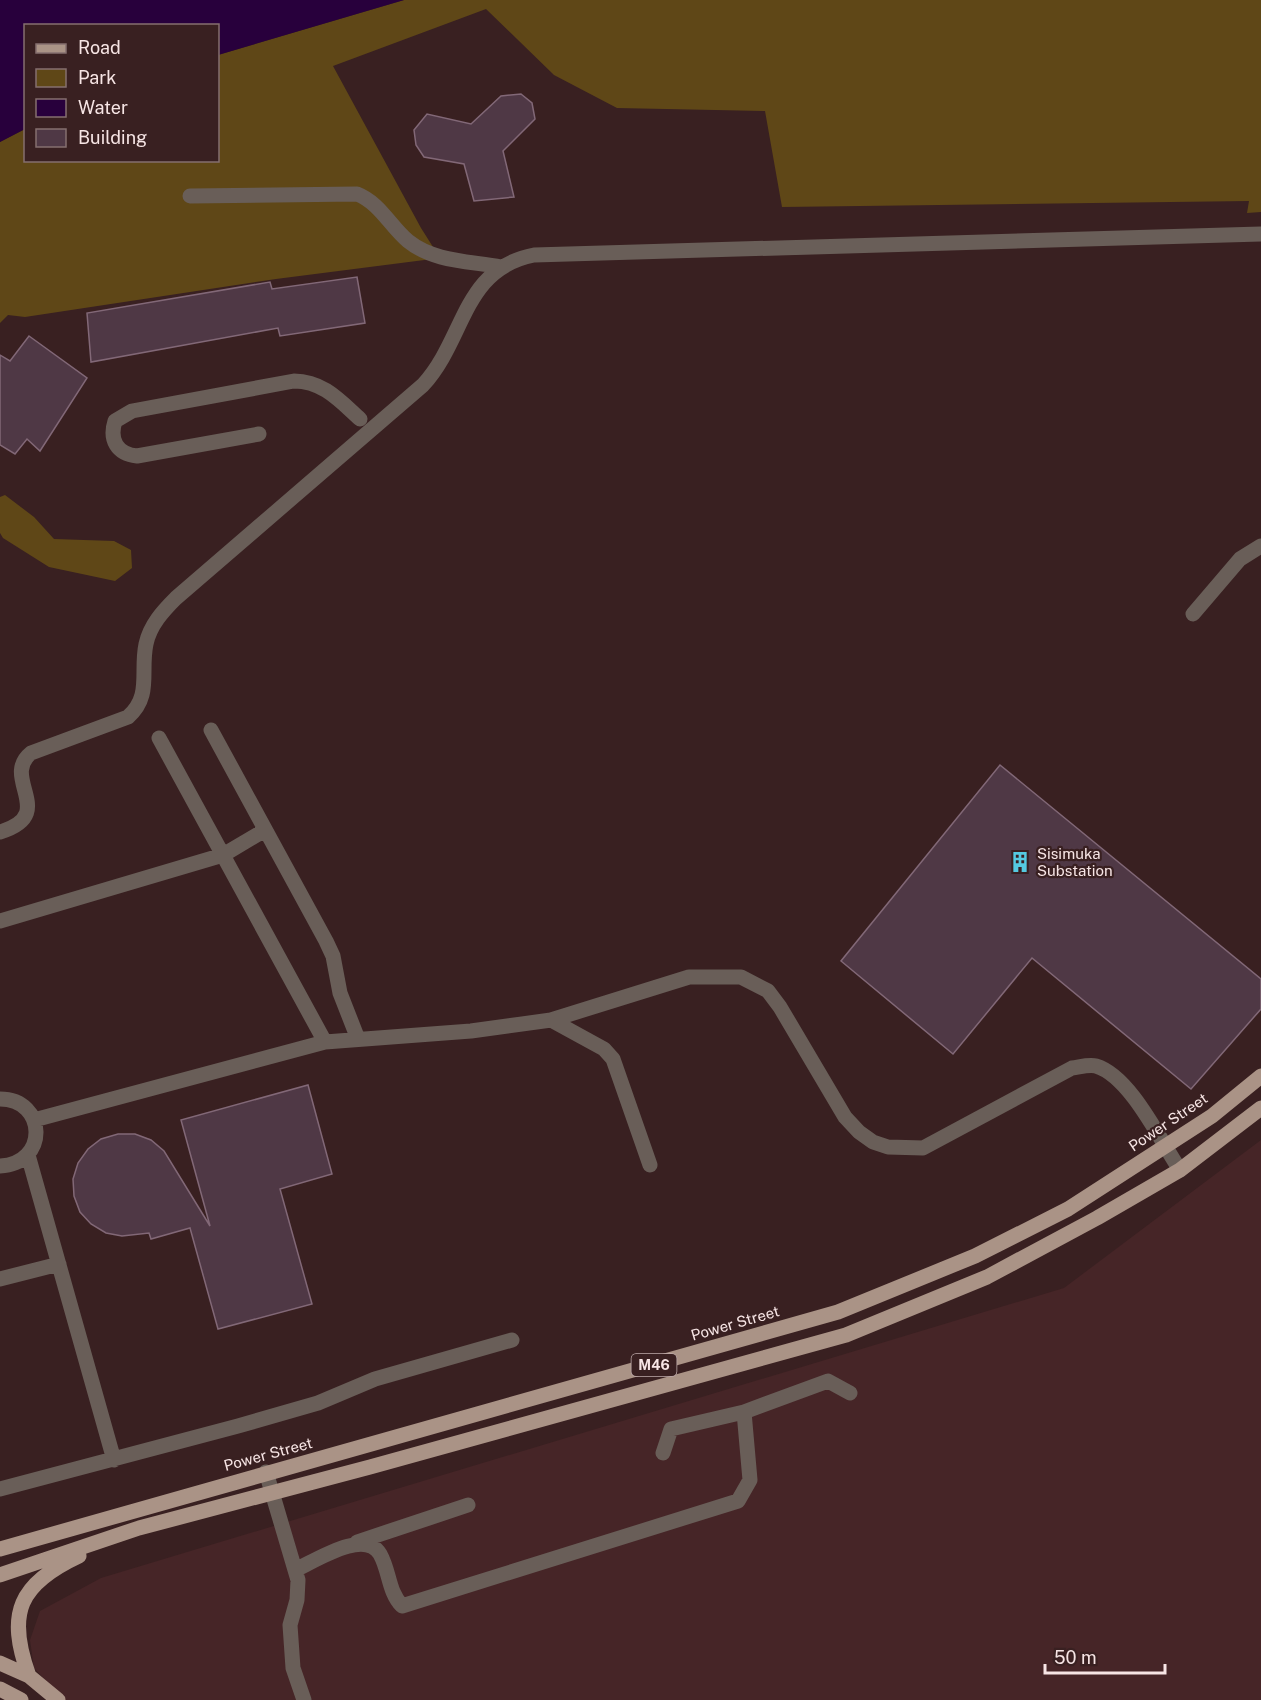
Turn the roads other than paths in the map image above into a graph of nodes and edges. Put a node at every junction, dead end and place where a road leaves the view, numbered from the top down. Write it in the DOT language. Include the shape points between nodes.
graph roads {
  1 [pos="190,196"];
  2 [pos="1261,234"];
  3 [pos="501,267"];
  4 [pos="360,419"];
  5 [pos="259,434"];
  6 [pos="1261,546"];
  7 [pos="1193,614"];
  8 [pos="212,730"];
  9 [pos="159,738"];
  10 [pos="265,830"];
  11 [pos="0,832"];
  12 [pos="223,855"];
  13 [pos="0,921"];
  14 [pos="551,1020"];
  15 [pos="358,1039"];
  16 [pos="325,1042"];
  17 [pos="1261,1076"];
  18 [pos="0,1099"];
  19 [pos="1261,1107"];
  20 [pos="34,1120"];
  21 [pos="1164,1147"];
  22 [pos="28,1155"];
  23 [pos="650,1165"];
  24 [pos="0,1166"];
  25 [pos="1180,1170"];
  26 [pos="975,1256"];
  27 [pos="59,1264"];
  28 [pos="987,1277"];
  29 [pos="0,1279"];
  30 [pos="512,1340"];
  31 [pos="568,1390"];
  32 [pos="850,1392"];
  33 [pos="575,1412"];
  34 [pos="744,1412"];
  35 [pos="663,1453"];
  36 [pos="114,1460"];
  37 [pos="266,1472"];
  38 [pos="0,1489"];
  39 [pos="272,1493"];
  40 [pos="468,1504"];
  41 [pos="139,1528"];
  42 [pos="357,1542"];
  43 [pos="0,1549"];
  44 [pos="295,1570"];
  45 [pos="0,1575"];
  46 [pos="0,1663"];
  47 [pos="29,1676"];
  48 [pos="0,1689"];
  49 [pos="21,1700"];
  50 [pos="58,1700"];
  51 [pos="304,1700"];
  1 -- 3 [label="street" via="357,194 373,203 419,247 447,259"];
  2 -- 3 [label="street" via="534,255"];
  3 -- 11 [label="street" via="482,284 443,359 423,385 159,616 146,643 143,699 137,709 114,723 24,758 21,777 29,808 20,823"];
  4 -- 5 [label="street" via="327,390 307,381 294,381 132,411 115,421 112,440 127,455 137,456"];
  6 -- 7 [label="street" via="1240,559"];
  8 -- 10 [label="street"];
  9 -- 12 [label="street"];
  10 -- 12 [label="street"];
  10 -- 15 [label="street" via="333,956 340,993"];
  12 -- 13 [label="street"];
  12 -- 16 [label="street"];
  14 -- 15 [label="street" via="471,1031"];
  14 -- 21 [label="street" via="689,977 741,977 768,991 845,1117 873,1142 888,1147 923,1148 1072,1068 1093,1065 1111,1072 1125,1085"];
  14 -- 23 [label="street" via="604,1049 613,1059"];
  15 -- 16 [label="street"];
  16 -- 20 [label="street"];
  17 -- 21 [label="main road, Power Street / M46" via="1212,1116"];
  18 -- 20 [label="street" via="19,1103"];
  19 -- 25 [label="main road, M46"];
  20 -- 22 [label="street" via="36,1138"];
  21 -- 25 [label="street"];
  21 -- 26 [label="main road, Power Street / M46" via="1068,1209"];
  22 -- 24 [label="street" via="9,1166"];
  22 -- 27 [label="street"];
  25 -- 28 [label="main road, M46"];
  26 -- 28 [label="main road"];
  26 -- 31 [label="main road, Power Street / M46" via="838,1312"];
  27 -- 29 [label="street"];
  27 -- 36 [label="street"];
  28 -- 33 [label="main road, M46" via="846,1335"];
  30 -- 36 [label="street" via="375,1379 318,1403"];
  31 -- 33 [label="main road"];
  31 -- 37 [label="main road, Power Street / M46"];
  32 -- 34 [label="street" via="828,1381"];
  33 -- 39 [label="main road, M46"];
  34 -- 35 [label="street" via="671,1429"];
  34 -- 42 [label="street" via="750,1480 738,1501 402,1606 393,1596 380,1553 371,1545"];
  36 -- 38 [label="street"];
  37 -- 39 [label="street"];
  37 -- 43 [label="main road, Power Street / M46"];
  39 -- 41 [label="main road, M46"];
  39 -- 44 [label="street"];
  40 -- 42 [label="street"];
  41 -- 45 [label="main road, M46"];
  41 -- 47 [label="main road" via="50,1570 28,1590 19,1617 18,1647"];
  42 -- 44 [label="street"];
  44 -- 51 [label="street" via="297,1600 290,1625 293,1668"];
  46 -- 47 [label="main road"];
  47 -- 50 [label="main road"];
  48 -- 49 [label="main road"];
}
